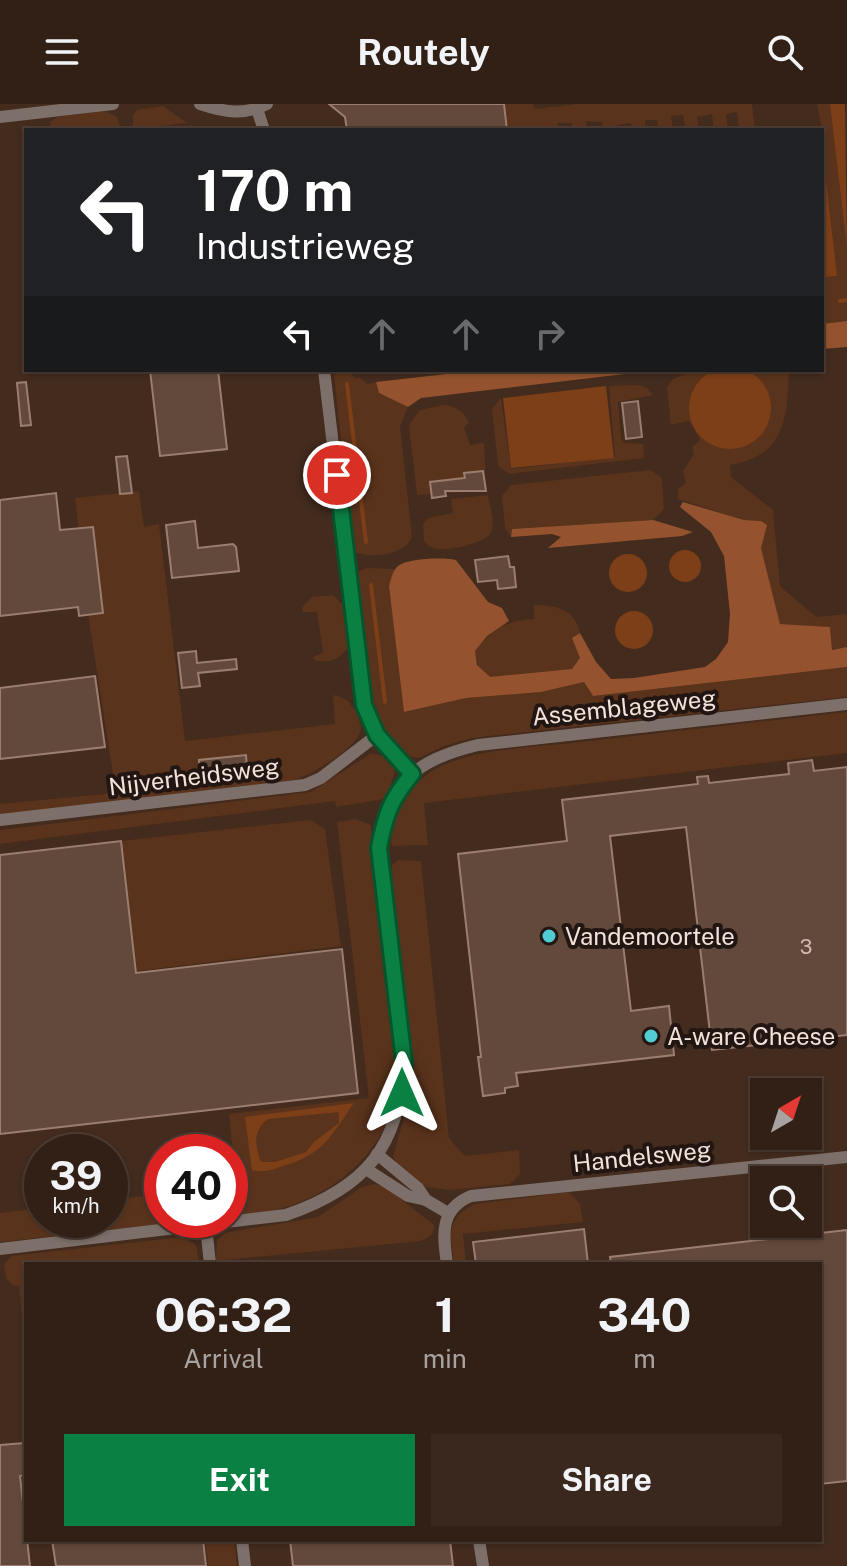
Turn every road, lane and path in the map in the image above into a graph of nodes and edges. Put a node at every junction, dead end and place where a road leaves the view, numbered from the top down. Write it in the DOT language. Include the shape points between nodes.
graph roads {
  1 [pos="113,104"];
  2 [pos="200,104"];
  3 [pos="262,106"];
  4 [pos="0,117"];
  5 [pos="264,128"];
  6 [pos="324,372"];
  7 [pos="847,704"];
  8 [pos="377,735"];
  9 [pos="412,774"];
  10 [pos="0,820"];
  11 [pos="377,1154"];
  12 [pos="847,1157"];
  13 [pos="366,1169"];
  14 [pos="426,1200"];
  15 [pos="448,1213"];
  16 [pos="248,1220"];
  17 [pos="144,1233"];
  18 [pos="207,1238"];
  19 [pos="0,1249"];
  20 [pos="210,1262"];
  21 [pos="447,1262"];
  22 [pos="242,1542"];
  23 [pos="479,1542"];
  24 [pos="245,1566"];
  25 [pos="483,1566"];
  1 -- 4 [label="street"];
  2 -- 3 [label="street" via="236,112"];
  3 -- 5 [label="street"];
  6 -- 8 [label="street" via="362,694"];
  7 -- 9 [label="street, Assemblageweg" via="478,745 444,753"];
  8 -- 9 [label="street"];
  8 -- 10 [label="street, Nijverheidsweg" via="305,785"];
  9 -- 11 [label="street" via="385,816 379,848 404,1062 396,1120"];
  11 -- 13 [label="street"];
  11 -- 14 [label="street"];
  12 -- 15 [label="street, Handelsweg" via="481,1194"];
  13 -- 14 [label="street" via="408,1196"];
  13 -- 16 [label="street" via="314,1206"];
  14 -- 15 [label="street"];
  15 -- 21 [label="street" via="443,1227"];
  17 -- 19 [label="street"];
  18 -- 20 [label="street"];
  22 -- 24 [label="street"];
  23 -- 25 [label="street"];
}
